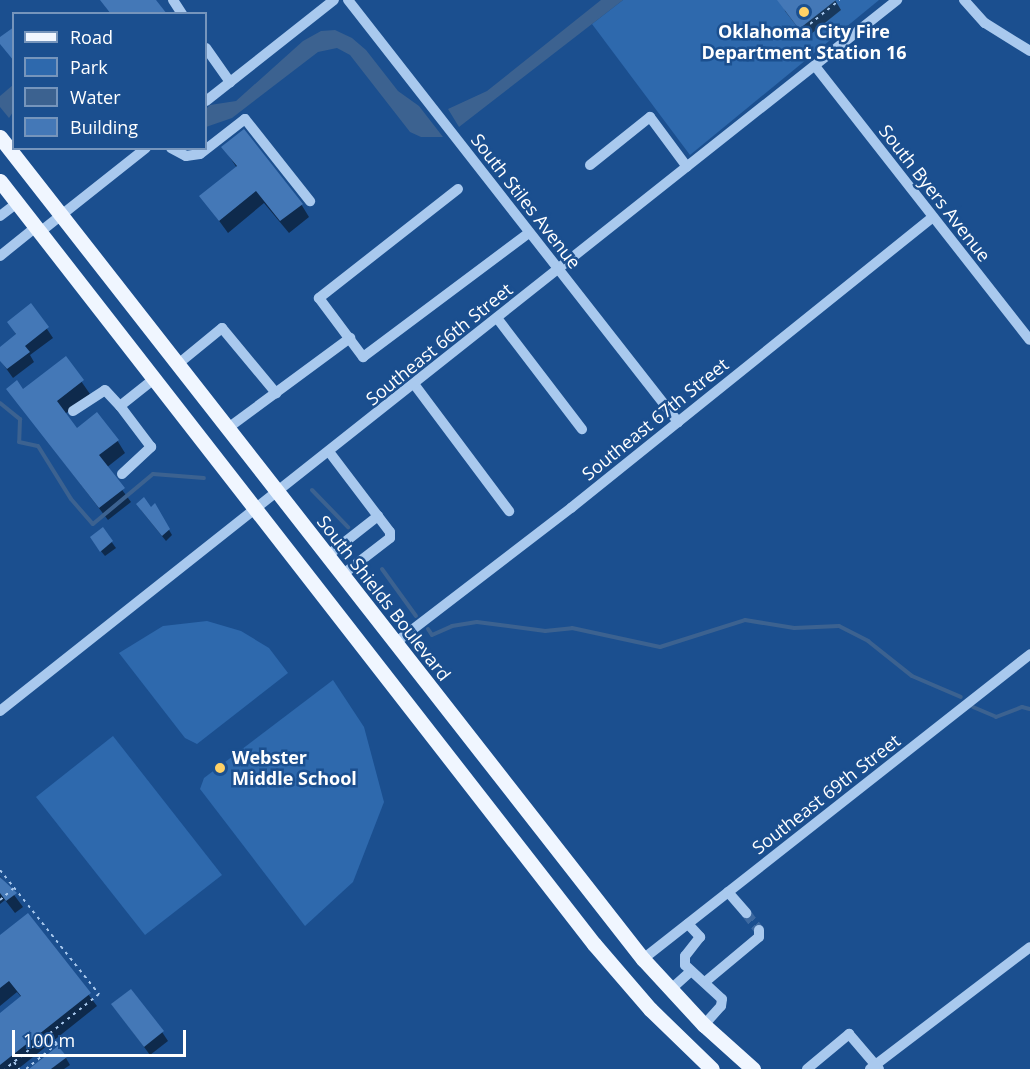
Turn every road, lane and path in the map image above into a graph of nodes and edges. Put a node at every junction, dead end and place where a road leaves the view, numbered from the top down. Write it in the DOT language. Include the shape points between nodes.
graph roads {
  1 [pos="334,0"];
  2 [pos="348,0"];
  3 [pos="840,0"];
  4 [pos="897,0"];
  5 [pos="964,0"];
  6 [pos="810,24"];
  7 [pos="207,49"];
  8 [pos="1030,51"];
  9 [pos="815,66"];
  10 [pos="230,82"];
  11 [pos="207,100"];
  12 [pos="0,137"];
  13 [pos="207,149"];
  14 [pos="143,150"];
  15 [pos="175,150"];
  16 [pos="205,150"];
  17 [pos="590,165"];
  18 [pos="687,167"];
  19 [pos="0,181"];
  20 [pos="458,189"];
  21 [pos="310,201"];
  22 [pos="17,203"];
  23 [pos="61,215"];
  24 [pos="0,216"];
  25 [pos="933,217"];
  26 [pos="38,230"];
  27 [pos="529,233"];
  28 [pos="0,256"];
  29 [pos="557,270"];
  30 [pos="497,318"];
  31 [pos="350,338"];
  32 [pos="1030,340"];
  33 [pos="177,364"];
  34 [pos="154,379"];
  35 [pos="414,384"];
  36 [pos="276,393"];
  37 [pos="120,406"];
  38 [pos="73,411"];
  39 [pos="678,422"];
  40 [pos="228,428"];
  41 [pos="582,429"];
  42 [pos="330,453"];
  43 [pos="122,474"];
  44 [pos="279,494"];
  45 [pos="256,512"];
  46 [pos="509,512"];
  47 [pos="378,516"];
  48 [pos="327,555"];
  49 [pos="342,575"];
  50 [pos="395,643"];
  51 [pos="1030,654"];
  52 [pos="0,711"];
  53 [pos="0,870"];
  54 [pos="15,888"];
  55 [pos="728,892"];
  56 [pos="0,900"];
  57 [pos="746,913"];
  58 [pos="688,924"];
  59 [pos="759,930"];
  60 [pos="1030,947"];
  61 [pos="643,959"];
  62 [pos="691,971"];
  63 [pos="705,982"];
  64 [pos="670,990"];
  65 [pos="704,1025"];
  66 [pos="49,1034"];
  67 [pos="14,1062"];
  68 [pos="875,1068"];
  69 [pos="5,1069"];
  70 [pos="19,1069"];
  71 [pos="26,1069"];
  72 [pos="712,1069"];
  73 [pos="753,1069"];
  74 [pos="807,1069"];
  1 -- 10 [label="street"];
  2 -- 27 [label="street, South Stiles Avenue"];
  3 -- 6 [label="path"];
  4 -- 9 [label="street, Southeast 66th Street"];
  5 -- 8 [label="street" via="985,23"];
  7 -- 10 [label="street"];
  9 -- 18 [label="street, Southeast 66th Street"];
  9 -- 25 [label="street, South Byers Avenue"];
  10 -- 11 [label="street"];
  12 -- 23 [label="main road, South Shields Boulevard"];
  13 -- 21 [label="street" via="245,119"];
  14 -- 23 [label="street"];
  15 -- 16 [label="street" via="186,156"];
  17 -- 18 [label="street" via="650,117"];
  18 -- 29 [label="street, Southeast 66th Street"];
  19 -- 22 [label="main road"];
  20 -- 31 [label="street" via="319,298"];
  22 -- 24 [label="street"];
  22 -- 26 [label="main road"];
  23 -- 26 [label="street"];
  23 -- 33 [label="main road, South Shields Boulevard"];
  25 -- 32 [label="street, South Byers Avenue"];
  25 -- 39 [label="street, Southeast 67th Street"];
  26 -- 28 [label="street"];
  26 -- 34 [label="main road"];
  27 -- 29 [label="street, South Stiles Avenue"];
  27 -- 31 [label="street" via="363,357"];
  29 -- 30 [label="street, Southeast 66th Street"];
  29 -- 39 [label="street, South Stiles Avenue"];
  30 -- 35 [label="street, Southeast 66th Street"];
  30 -- 41 [label="street"];
  31 -- 36 [label="street"];
  33 -- 36 [label="street" via="222,328"];
  33 -- 40 [label="main road, South Shields Boulevard"];
  34 -- 37 [label="street"];
  34 -- 45 [label="main road"];
  35 -- 42 [label="street, Southeast 66th Street"];
  35 -- 46 [label="street"];
  36 -- 40 [label="street"];
  37 -- 38 [label="street" via="105,390"];
  37 -- 43 [label="street" via="151,447"];
  39 -- 50 [label="street, Southeast 67th Street"];
  40 -- 44 [label="main road, South Shields Boulevard"];
  42 -- 44 [label="street, Southeast 66th Street"];
  42 -- 47 [label="street"];
  44 -- 45 [label="street, Southeast 66th Street"];
  44 -- 48 [label="main road, South Shields Boulevard"];
  45 -- 52 [label="street, Southeast 66th Street"];
  45 -- 72 [label="main road" via="594,944 650,1009"];
  47 -- 48 [label="street"];
  47 -- 49 [label="street" via="390,538"];
  48 -- 49 [label="main road, South Shields Boulevard"];
  49 -- 50 [label="main road, South Shields Boulevard"];
  50 -- 61 [label="main road, South Shields Boulevard"];
  51 -- 55 [label="street, Southeast 69th Street"];
  53 -- 54 [label="path"];
  54 -- 56 [label="path"];
  54 -- 66 [label="path" via="99,994"];
  55 -- 57 [label="street"];
  55 -- 58 [label="street, Southeast 69th Street"];
  58 -- 61 [label="street, Southeast 69th Street"];
  58 -- 62 [label="street" via="700,937 685,956 685,965"];
  59 -- 63 [label="street" via="759,937"];
  60 -- 68 [label="street"];
  61 -- 64 [label="main road, South Shields Boulevard"];
  62 -- 63 [label="street"];
  62 -- 64 [label="street"];
  63 -- 65 [label="street" via="722,999 722,1006"];
  64 -- 65 [label="main road, South Shields Boulevard"];
  65 -- 73 [label="main road, South Shields Boulevard"];
  66 -- 67 [label="path"];
  66 -- 71 [label="path" via="57,1044"];
  67 -- 69 [label="path"];
  67 -- 70 [label="path"];
  68 -- 74 [label="street" via="849,1034"];
}
